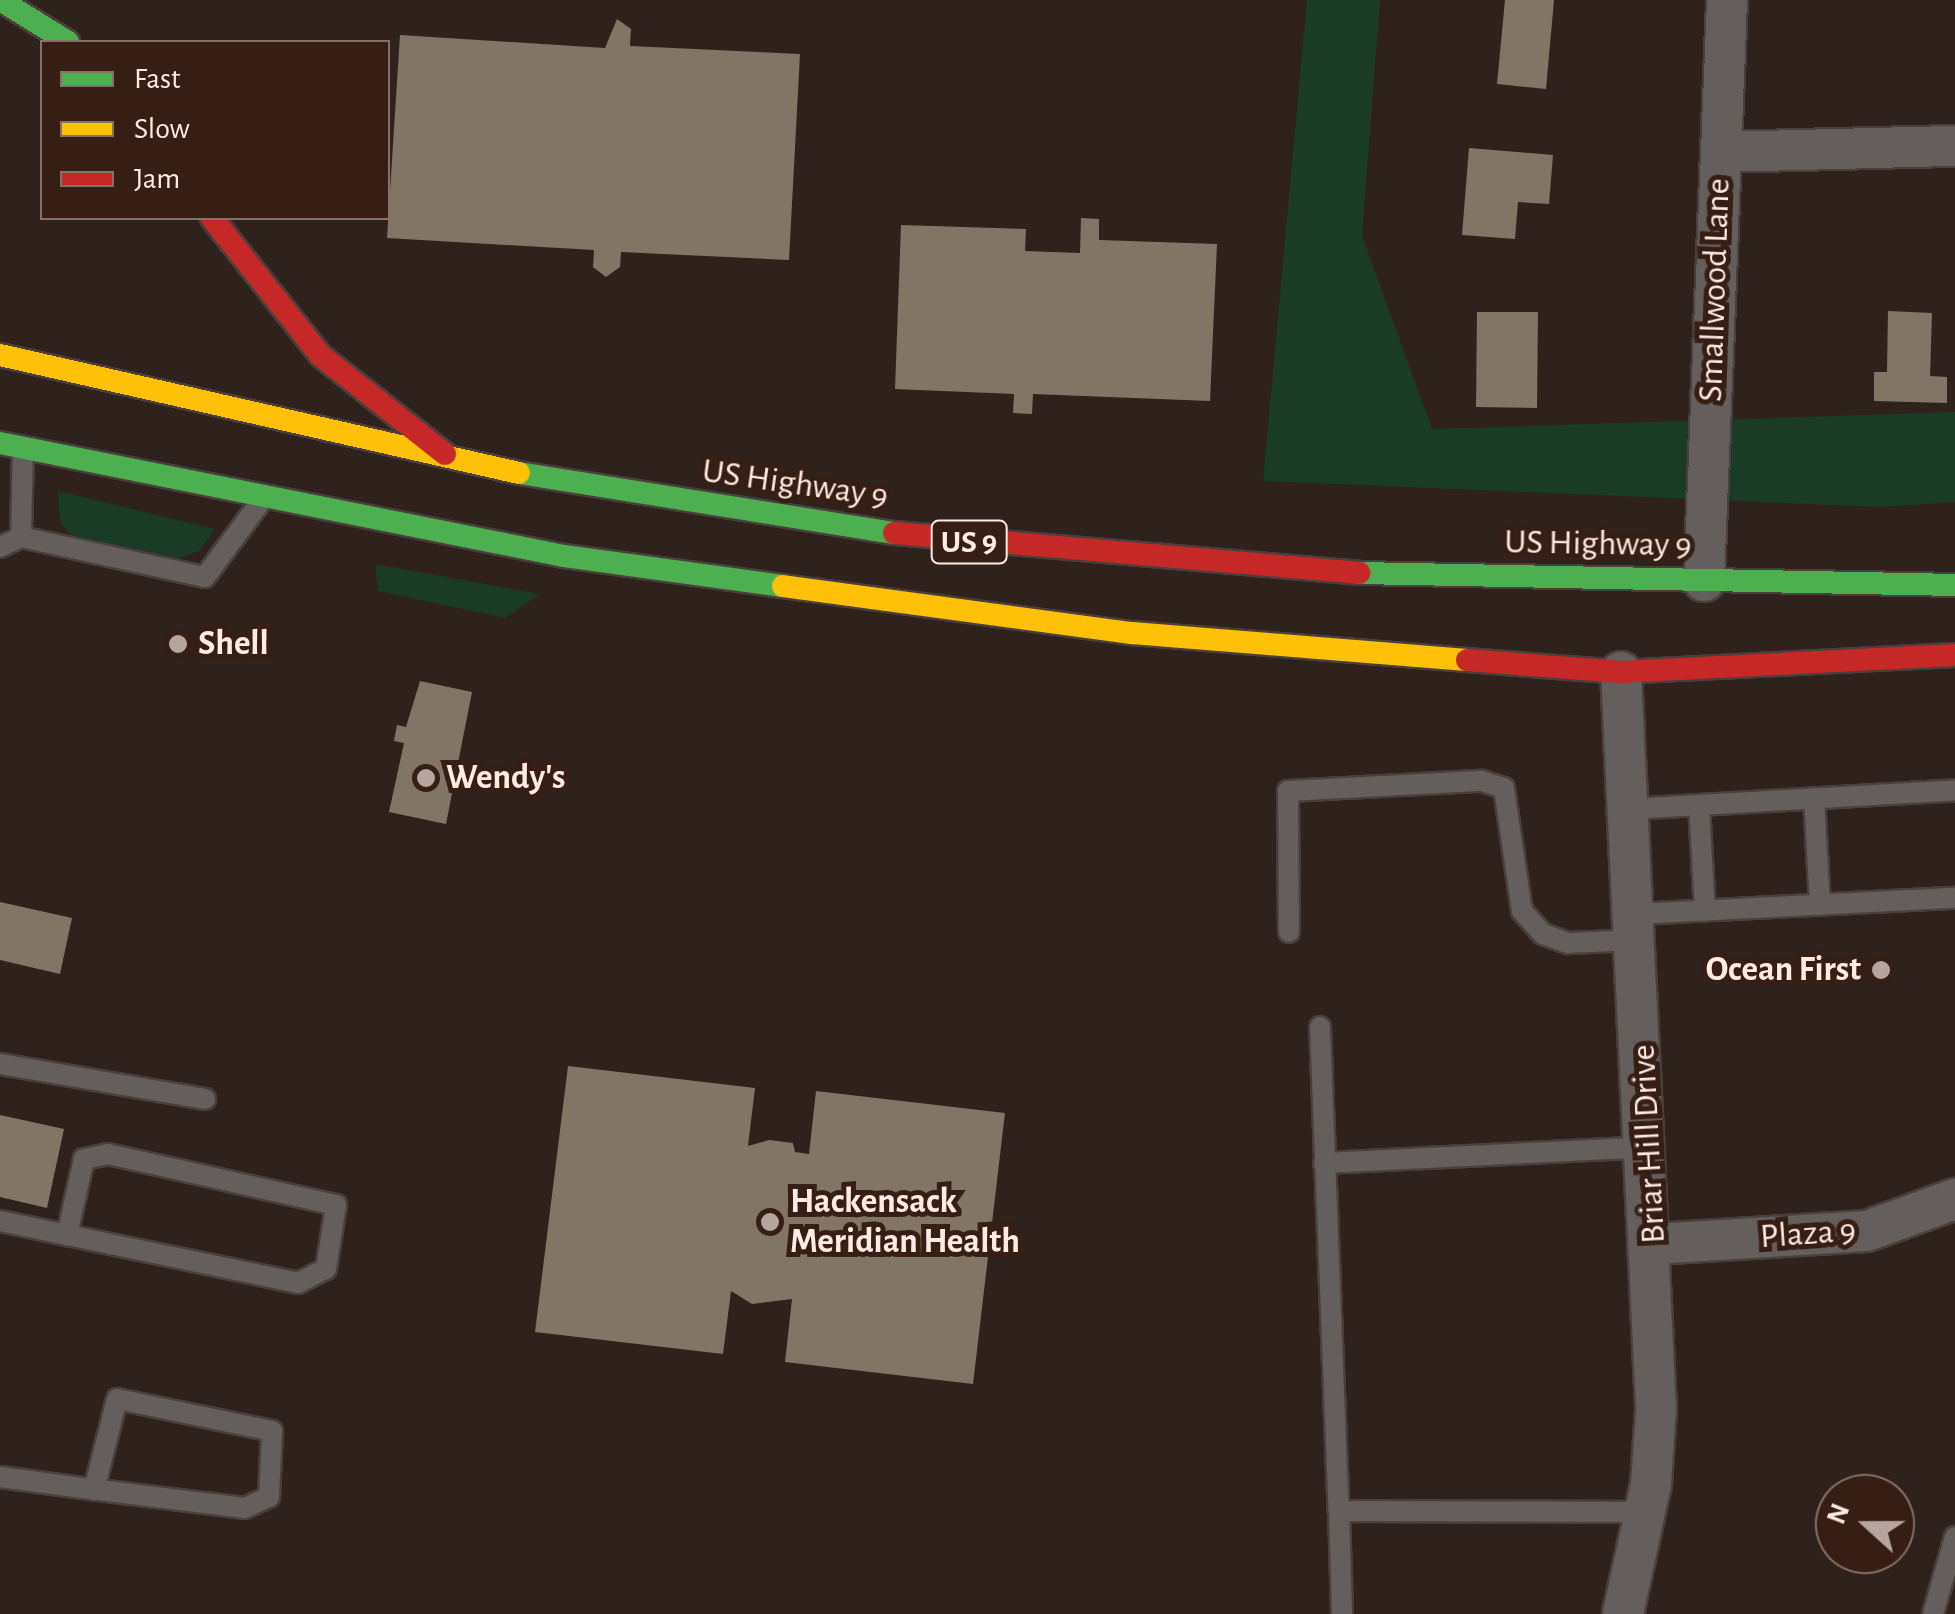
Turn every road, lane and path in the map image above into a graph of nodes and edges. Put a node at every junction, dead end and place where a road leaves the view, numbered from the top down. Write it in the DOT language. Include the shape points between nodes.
graph roads {
  1 [pos="1728,0"];
  2 [pos="6,12"];
  3 [pos="64,40"];
  4 [pos="1955,146"];
  5 [pos="1720,152"];
  6 [pos="214,220"];
  7 [pos="0,355"];
  8 [pos="12,445"];
  9 [pos="455,462"];
  10 [pos="263,498"];
  11 [pos="21,537"];
  12 [pos="0,547"];
  13 [pos="1704,581"];
  14 [pos="1955,585"];
  15 [pos="1955,655"];
  16 [pos="1621,672"];
  17 [pos="1955,790"];
  18 [pos="1814,798"];
  19 [pos="1699,805"];
  20 [pos="1630,810"];
  21 [pos="1955,898"];
  22 [pos="1820,905"];
  23 [pos="1705,910"];
  24 [pos="1636,927"];
  25 [pos="1288,932"];
  26 [pos="1320,1028"];
  27 [pos="0,1064"];
  28 [pos="205,1099"];
  29 [pos="1649,1147"];
  30 [pos="1324,1164"];
  31 [pos="1955,1199"];
  32 [pos="0,1222"];
  33 [pos="67,1236"];
  34 [pos="1655,1244"];
  35 [pos="0,1478"];
  36 [pos="94,1490"];
  37 [pos="1339,1510"];
  38 [pos="1646,1512"];
  39 [pos="1955,1537"];
  40 [pos="1342,1614"];
  41 [pos="1623,1614"];
  42 [pos="1933,1614"];
  1 -- 5 [label="street, Smallwood Lane"];
  2 -- 3 [label="highway"];
  4 -- 5 [label="street"];
  5 -- 13 [label="street, Smallwood Lane"];
  6 -- 9 [label="highway" via="321,356"];
  7 -- 9 [label="highway, US Highway 9 / US 9"];
  8 -- 10 [label="highway, US 9"];
  8 -- 11 [label="lane"];
  9 -- 13 [label="highway, US Highway 9 / US 9" via="858,529 1090,556 1287,572"];
  10 -- 11 [label="lane" via="205,577"];
  10 -- 16 [label="highway, US 9" via="821,597"];
  11 -- 12 [label="lane"];
  13 -- 14 [label="highway, US Highway 9 / US 9"];
  15 -- 16 [label="highway, US 9"];
  16 -- 20 [label="street, Briar Hill Drive"];
  17 -- 18 [label="lane"];
  18 -- 19 [label="lane"];
  18 -- 22 [label="lane"];
  19 -- 20 [label="lane"];
  19 -- 23 [label="lane"];
  20 -- 24 [label="street, Briar Hill Drive"];
  21 -- 22 [label="lane"];
  22 -- 23 [label="lane"];
  23 -- 24 [label="lane"];
  24 -- 25 [label="lane" via="1568,943 1543,934 1522,911 1504,788 1482,781 1288,792"];
  24 -- 29 [label="street, Briar Hill Drive"];
  26 -- 30 [label="lane"];
  27 -- 28 [label="lane"];
  29 -- 30 [label="lane"];
  29 -- 34 [label="street, Briar Hill Drive"];
  30 -- 37 [label="lane"];
  31 -- 34 [label="street, Plaza 9" via="1866,1231"];
  32 -- 33 [label="lane"];
  33 -- 33 [label="lane" via="298,1283 326,1269 336,1205 108,1154 84,1159"];
  34 -- 38 [label="street, Briar Hill Drive"];
  35 -- 36 [label="lane"];
  36 -- 36 [label="lane" via="244,1508 269,1497 272,1431 117,1399"];
  37 -- 38 [label="lane"];
  37 -- 40 [label="lane"];
  38 -- 41 [label="street, Briar Hill Drive"];
  39 -- 42 [label="lane"];
}
